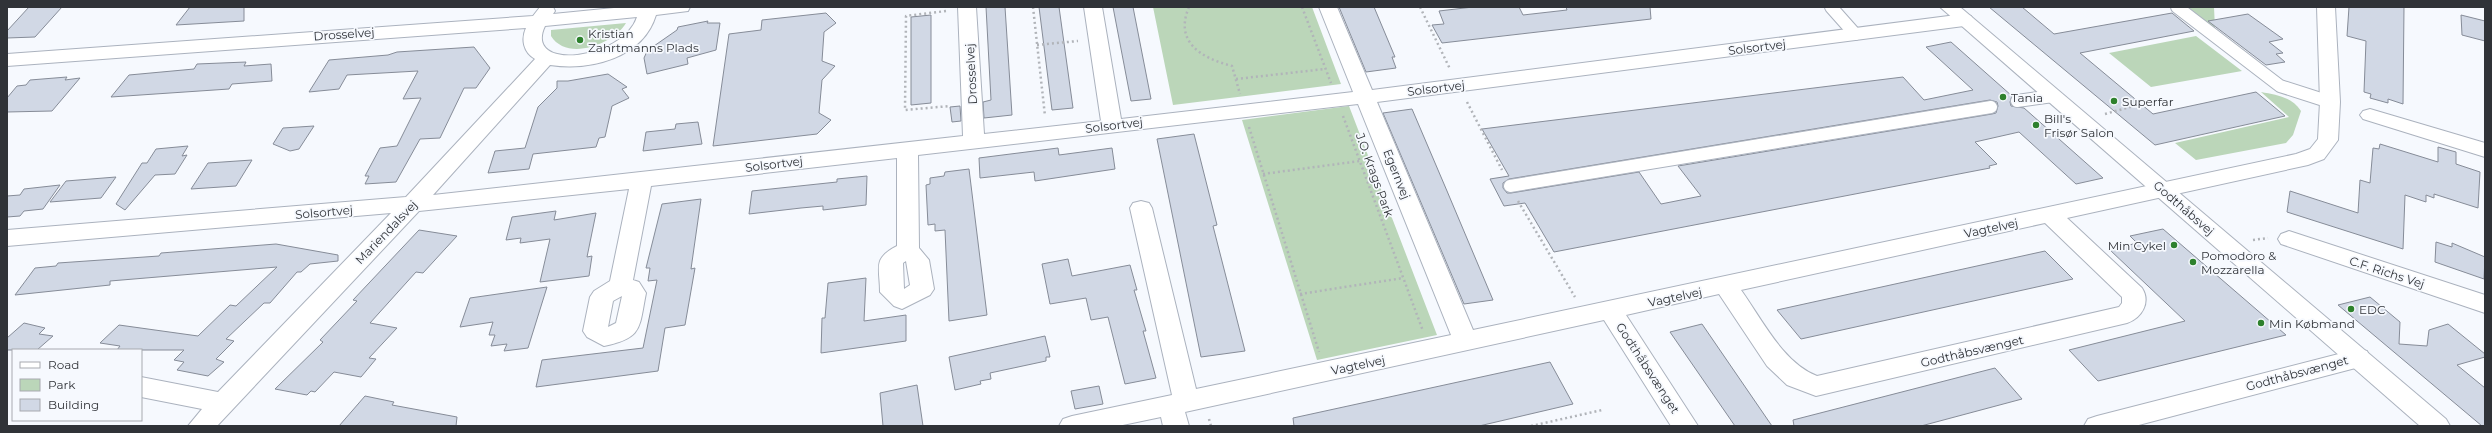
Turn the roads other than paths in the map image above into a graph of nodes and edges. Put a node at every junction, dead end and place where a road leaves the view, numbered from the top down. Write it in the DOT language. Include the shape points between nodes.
graph roads {
  1 [pos="681,7"];
  2 [pos="1093,7"];
  3 [pos="1328,7"];
  4 [pos="1830,7"];
  5 [pos="1948,7"];
  6 [pos="2177,7"];
  7 [pos="2326,7"];
  8 [pos="648,8"];
  9 [pos="967,8"];
  10 [pos="544,14"];
  11 [pos="1964,20"];
  12 [pos="1855,34"];
  13 [pos="546,58"];
  14 [pos="7,60"];
  15 [pos="2053,96"];
  16 [pos="1365,97"];
  17 [pos="2017,101"];
  18 [pos="2330,102"];
  19 [pos="1991,107"];
  20 [pos="2370,115"];
  21 [pos="1112,125"];
  22 [pos="974,141"];
  23 [pos="907,149"];
  24 [pos="2485,150"];
  25 [pos="641,180"];
  26 [pos="1510,186"];
  27 [pos="2164,190"];
  28 [pos="412,205"];
  29 [pos="1140,208"];
  30 [pos="2050,215"];
  31 [pos="7,238"];
  32 [pos="2289,239"];
  33 [pos="908,250"];
  34 [pos="621,285"];
  35 [pos="1726,286"];
  36 [pos="2485,304"];
  37 [pos="1611,311"];
  38 [pos="1466,342"];
  39 [pos="2358,358"];
  40 [pos="142,387"];
  41 [pos="222,403"];
  42 [pos="1177,411"];
  43 [pos="201,426"];
  44 [pos="1072,426"];
  45 [pos="1685,426"];
  46 [pos="2097,426"];
  47 [pos="2437,426"];
  1 -- 8 [label="street, Drosselvej"];
  2 -- 21 [label="street"];
  3 -- 16 [label="street, Egernvej"];
  4 -- 12 [label="lane"];
  5 -- 11 [label="street, Godthåbsvej"];
  6 -- 18 [label="lane" via="2280,86"];
  7 -- 18 [label="street, Vagtelvej"];
  8 -- 10 [label="street, Drosselvej"];
  8 -- 13 [label="street" via="639,36 625,47 584,60 564,61"];
  9 -- 22 [label="street, Drosselvej"];
  10 -- 13 [label="street" via="533,32 531,42 536,51"];
  10 -- 14 [label="street, Drosselvej"];
  11 -- 12 [label="street, Solsortvej"];
  11 -- 15 [label="street, Godthåbsvej"];
  12 -- 16 [label="street, Solsortvej"];
  13 -- 28 [label="street, Mariendalsvej"];
  15 -- 17 [label="lane"];
  15 -- 27 [label="street, Godthåbsvej"];
  16 -- 21 [label="street, Solsortvej"];
  16 -- 38 [label="street, Egernvej"];
  18 -- 27 [label="street, Vagtelvej" via="2328,140 2317,154 2301,160"];
  19 -- 26 [label="lane"];
  20 -- 24 [label="street"];
  21 -- 22 [label="street, Solsortvej"];
  22 -- 23 [label="street, Solsortvej"];
  23 -- 25 [label="street, Solsortvej"];
  23 -- 33 [label="street"];
  25 -- 28 [label="street, Solsortvej"];
  25 -- 34 [label="street"];
  27 -- 30 [label="street, Vagtelvej"];
  27 -- 39 [label="street, Godthåbsvej"];
  28 -- 31 [label="street, Solsortvej"];
  28 -- 41 [label="street, Mariendalsvej"];
  29 -- 42 [label="street"];
  30 -- 35 [label="street, Vagtelvej"];
  30 -- 35 [label="street, Godthåbsvænget" via="2134,294 2134,305 2127,314 1816,386 1796,378 1776,359"];
  32 -- 36 [label="street, C.F. Richs Vej"];
  35 -- 37 [label="street, Vagtelvej"];
  37 -- 38 [label="street, Vagtelvej"];
  37 -- 45 [label="street, Godthåbsvænget"];
  38 -- 42 [label="street, Vagtelvej" via="1325,372"];
  39 -- 46 [label="street, Godthåbsvænget"];
  39 -- 47 [label="street, Godthåbsvej"];
  40 -- 41 [label="street"];
  41 -- 43 [label="street, Mariendalsvej"];
  42 -- 44 [label="street, Vagtelvej"];
}
